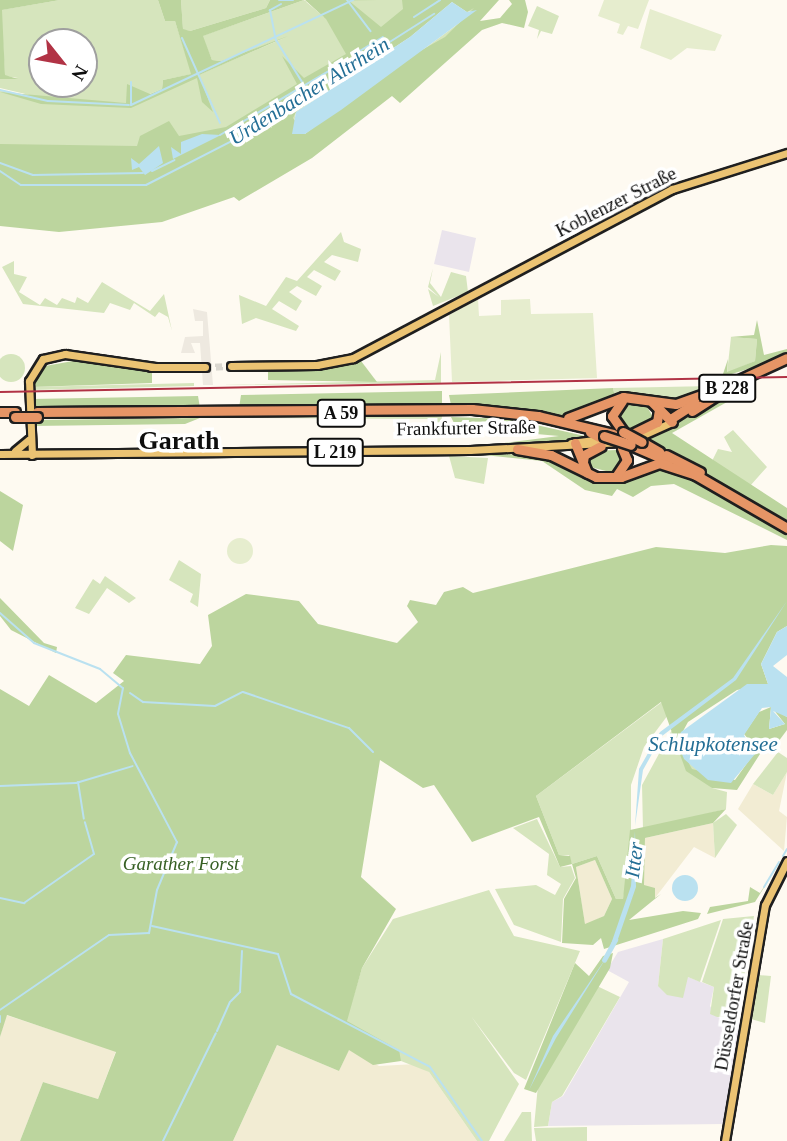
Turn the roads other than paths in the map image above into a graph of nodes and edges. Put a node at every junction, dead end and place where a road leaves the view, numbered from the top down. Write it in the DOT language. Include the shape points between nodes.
graph roads {
  1 [pos="787,153"];
  2 [pos="787,360"];
  3 [pos="205,366"];
  4 [pos="231,366"];
  5 [pos="715,390"];
  6 [pos="658,404"];
  7 [pos="29,405"];
  8 [pos="446,411"];
  9 [pos="0,415"];
  10 [pos="538,416"];
  11 [pos="671,420"];
  12 [pos="618,439"];
  13 [pos="28,440"];
  14 [pos="574,447"];
  15 [pos="517,449"];
  16 [pos="15,451"];
  17 [pos="0,452"];
  18 [pos="30,453"];
  19 [pos="585,473"];
  20 [pos="696,475"];
  21 [pos="615,477"];
  22 [pos="787,526"];
  23 [pos="787,861"];
  24 [pos="726,1141"];
  1 -- 4 [label="main road, Koblenzer Straße" via="672,188 352,354 286,365"];
  2 -- 5 [label="highway, Frankfurter Straße / B 228"];
  2 -- 11 [label="highway, Frankfurter Straße / B 228"];
  3 -- 7 [label="main road" via="155,366 65,354 40,363 30,376"];
  5 -- 6 [label="highway" via="688,402"];
  5 -- 11 [label="highway, Frankfurter Straße / B 228"];
  6 -- 10 [label="highway" via="623,397 574,419"];
  6 -- 11 [label="highway"];
  6 -- 12 [label="highway" via="657,422"];
  6 -- 12 [label="highway" via="642,399 620,401 611,416"];
  7 -- 13 [label="main road"];
  7 -- 18 [label="main road"];
  8 -- 9 [label="highway, A 59, bridge"];
  8 -- 10 [label="highway, A 59"];
  8 -- 12 [label="highway, A 59" via="517,417"];
  10 -- 12 [label="highway, A 59"];
  11 -- 12 [label="main road, Frankfurter Straße / B 228"];
  12 -- 14 [label="main road, Frankfurter Straße / L 219"];
  12 -- 14 [label="main road, Frankfurter Straße / L 219"];
  12 -- 19 [label="highway" via="584,455"];
  12 -- 20 [label="highway, A 59"];
  12 -- 21 [label="highway" via="627,463"];
  12 -- 22 [label="highway, A 59" via="659,452"];
  13 -- 16 [label="main road"];
  13 -- 18 [label="main road"];
  14 -- 15 [label="main road, Frankfurter Straße / L 219"];
  14 -- 18 [label="main road, Frankfurter Straße / L 219"];
  14 -- 19 [label="highway"];
  15 -- 18 [label="main road, Frankfurter Straße / L 219"];
  15 -- 19 [label="highway" via="551,455"];
  16 -- 17 [label="main road, Frankfurter Straße / L 219"];
  16 -- 18 [label="main road, Frankfurter Straße / L 219"];
  17 -- 18 [label="main road, Frankfurter Straße / L 219"];
  19 -- 21 [label="highway"];
  20 -- 21 [label="highway" via="659,463"];
  20 -- 22 [label="highway, A 59"];
  23 -- 24 [label="main road, Düsseldorfer Straße" via="765,905"];
}
